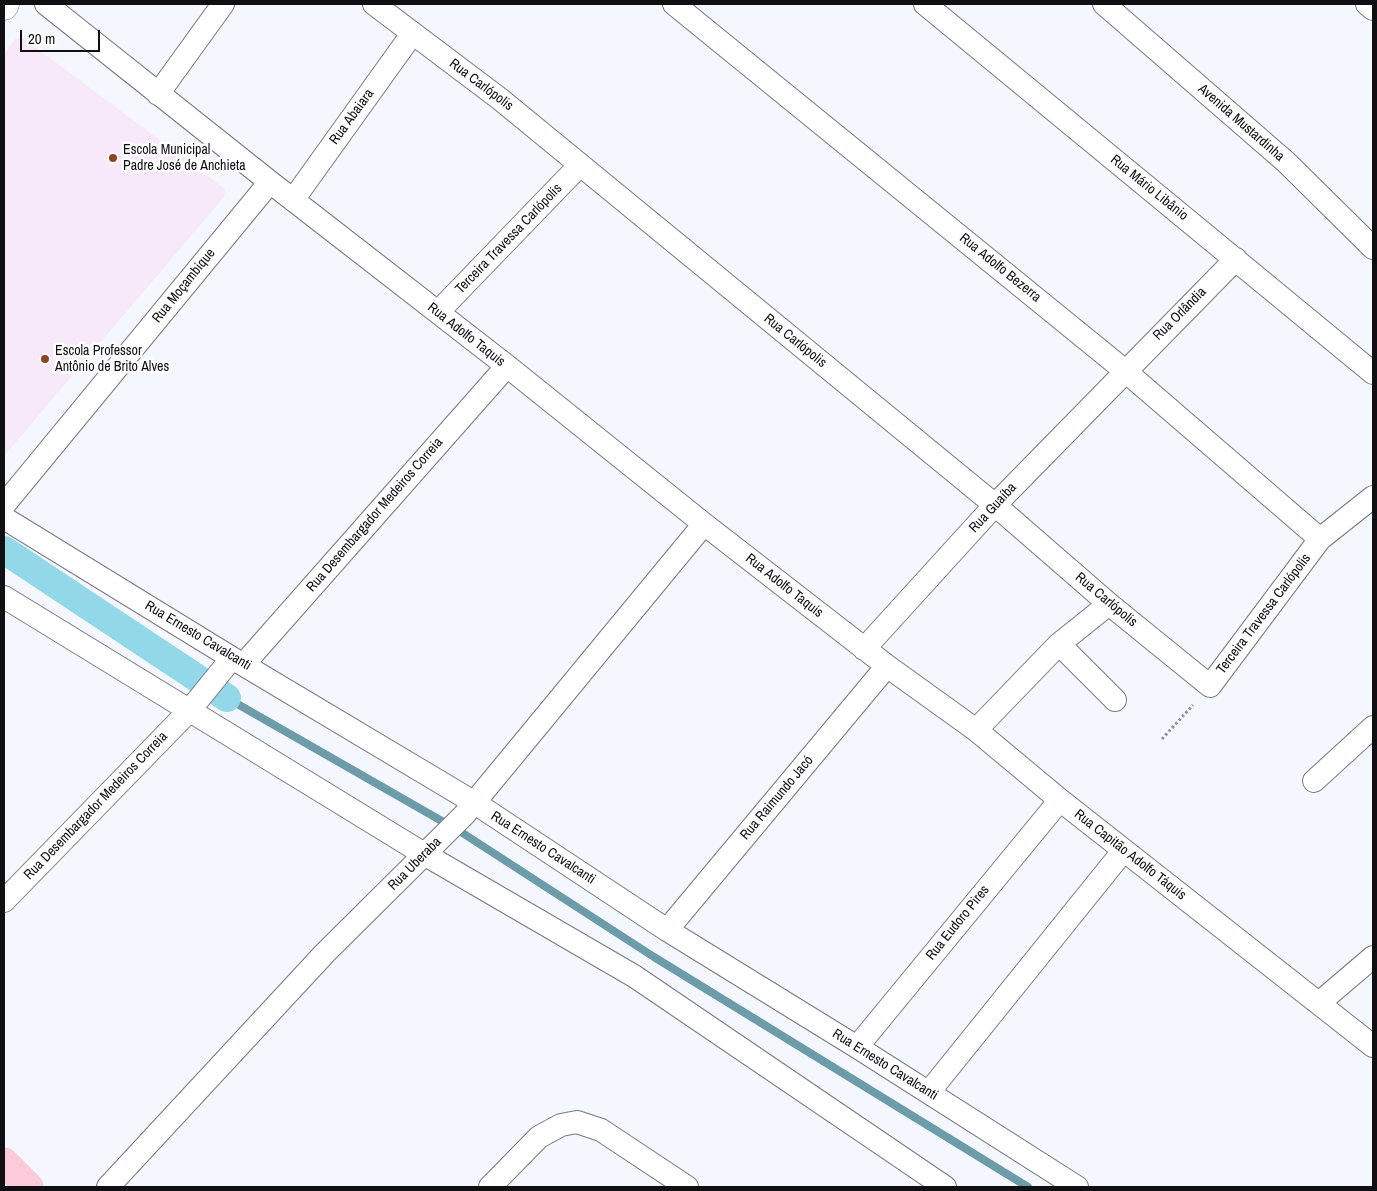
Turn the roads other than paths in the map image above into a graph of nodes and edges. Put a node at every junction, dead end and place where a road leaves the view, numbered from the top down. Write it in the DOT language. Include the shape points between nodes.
graph roads {
  1 [pos="46,4"];
  2 [pos="223,4"];
  3 [pos="374,4"];
  4 [pos="674,4"];
  5 [pos="925,4"];
  6 [pos="1104,4"];
  7 [pos="1368,4"];
  8 [pos="1373,9"];
  9 [pos="412,34"];
  10 [pos="158,94"];
  11 [pos="580,165"];
  12 [pos="270,182"];
  13 [pos="293,200"];
  14 [pos="1373,248"];
  15 [pos="1236,259"];
  16 [pos="438,312"];
  17 [pos="507,366"];
  18 [pos="1124,370"];
  19 [pos="1373,373"];
  20 [pos="1373,497"];
  21 [pos="995,505"];
  22 [pos="4,506"];
  23 [pos="4,518"];
  24 [pos="704,524"];
  25 [pos="1320,538"];
  26 [pos="4,596"];
  27 [pos="1109,604"];
  28 [pos="1059,644"];
  29 [pos="864,649"];
  30 [pos="234,663"];
  31 [pos="887,666"];
  32 [pos="1210,686"];
  33 [pos="1115,700"];
  34 [pos="189,711"];
  35 [pos="1373,727"];
  36 [pos="976,730"];
  37 [pos="1314,781"];
  38 [pos="1060,800"];
  39 [pos="470,809"];
  40 [pos="1124,850"];
  41 [pos="428,851"];
  42 [pos="4,901"];
  43 [pos="668,930"];
  44 [pos="1373,957"];
  45 [pos="1318,1003"];
  46 [pos="1373,1046"];
  47 [pos="857,1047"];
  48 [pos="929,1092"];
  49 [pos="4,1162"];
  50 [pos="29,1187"];
  51 [pos="108,1187"];
  52 [pos="490,1187"];
  53 [pos="687,1187"];
  54 [pos="944,1187"];
  55 [pos="1077,1187"];
  1 -- 10 [label="street, Rua Adolfo Taquis"];
  2 -- 10 [label="street"];
  3 -- 9 [label="street, Rua Carlópolis"];
  4 -- 18 [label="street, Rua Adolfo Bezerra"];
  5 -- 15 [label="street, Rua Mário Libânio"];
  6 -- 14 [label="street, Avenida Mustardinha" via="1286,162"];
  7 -- 8 [label="street"];
  9 -- 11 [label="street, Rua Carlópolis" via="500,99"];
  9 -- 13 [label="street, Rua Abaiara"];
  10 -- 12 [label="street, Rua Adolfo Taquis"];
  11 -- 16 [label="street, Terceira Travessa Carlópolis"];
  11 -- 21 [label="street, Rua Carlópolis"];
  12 -- 13 [label="street, Rua Adolfo Taquis"];
  12 -- 22 [label="street, Rua Moçambique"];
  13 -- 16 [label="street, Rua Adolfo Taquis"];
  15 -- 18 [label="street, Rua Orlândia"];
  15 -- 19 [label="street, Rua Mário Libânio"];
  16 -- 17 [label="street, Rua Adolfo Taquis"];
  17 -- 24 [label="street, Rua Adolfo Taquis"];
  17 -- 30 [label="street, Rua Desembargador Medeiros Correia"];
  18 -- 21 [label="street, Rua Guaíba"];
  18 -- 25 [label="street, Rua Adolfo Bezerra"];
  20 -- 25 [label="street, Terceira Travessa Carlópolis"];
  21 -- 27 [label="street, Rua Carlópolis"];
  21 -- 29 [label="street, Rua Guaíba"];
  23 -- 30 [label="street, Rua Ernesto Cavalcanti"];
  24 -- 29 [label="street, Rua Adolfo Taquis"];
  24 -- 39 [label="street, Rua Uberaba"];
  25 -- 32 [label="street, Terceira Travessa Carlópolis"];
  26 -- 34 [label="street"];
  27 -- 28 [label="street"];
  27 -- 32 [label="street, Rua Carlópolis"];
  28 -- 33 [label="street"];
  28 -- 36 [label="street"];
  29 -- 31 [label="street, Rua Adolfo Taquis"];
  30 -- 34 [label="street, Rua Desembargador Medeiros Correia"];
  30 -- 39 [label="street, Rua Ernesto Cavalcanti"];
  31 -- 36 [label="street, Rua Capitão Adolfo Táquis"];
  31 -- 43 [label="street, Rua Raimundo Jacó"];
  34 -- 41 [label="street"];
  34 -- 42 [label="street, Rua Desembargador Medeiros Correia"];
  35 -- 37 [label="street"];
  36 -- 38 [label="street, Rua Capitão Adolfo Táquis"];
  38 -- 40 [label="street, Rua Capitão Adolfo Táquis"];
  38 -- 47 [label="street, Rua Eudoro Pires"];
  39 -- 41 [label="street, Rua Uberaba"];
  39 -- 43 [label="street, Rua Ernesto Cavalcanti"];
  40 -- 45 [label="street, Rua Capitão Adolfo Táquis"];
  40 -- 48 [label="street"];
  41 -- 51 [label="street, Rua Uberaba" via="325,953"];
  41 -- 54 [label="street" via="634,976"];
  43 -- 47 [label="street, Rua Ernesto Cavalcanti"];
  44 -- 45 [label="street"];
  45 -- 46 [label="street, Rua Capitão Adolfo Táquis"];
  47 -- 48 [label="street, Rua Ernesto Cavalcanti"];
  48 -- 55 [label="street, Rua Ernesto Cavalcanti"];
  49 -- 50 [label="main road"];
  52 -- 53 [label="street" via="538,1137 561,1125 577,1122 601,1130"];
}
